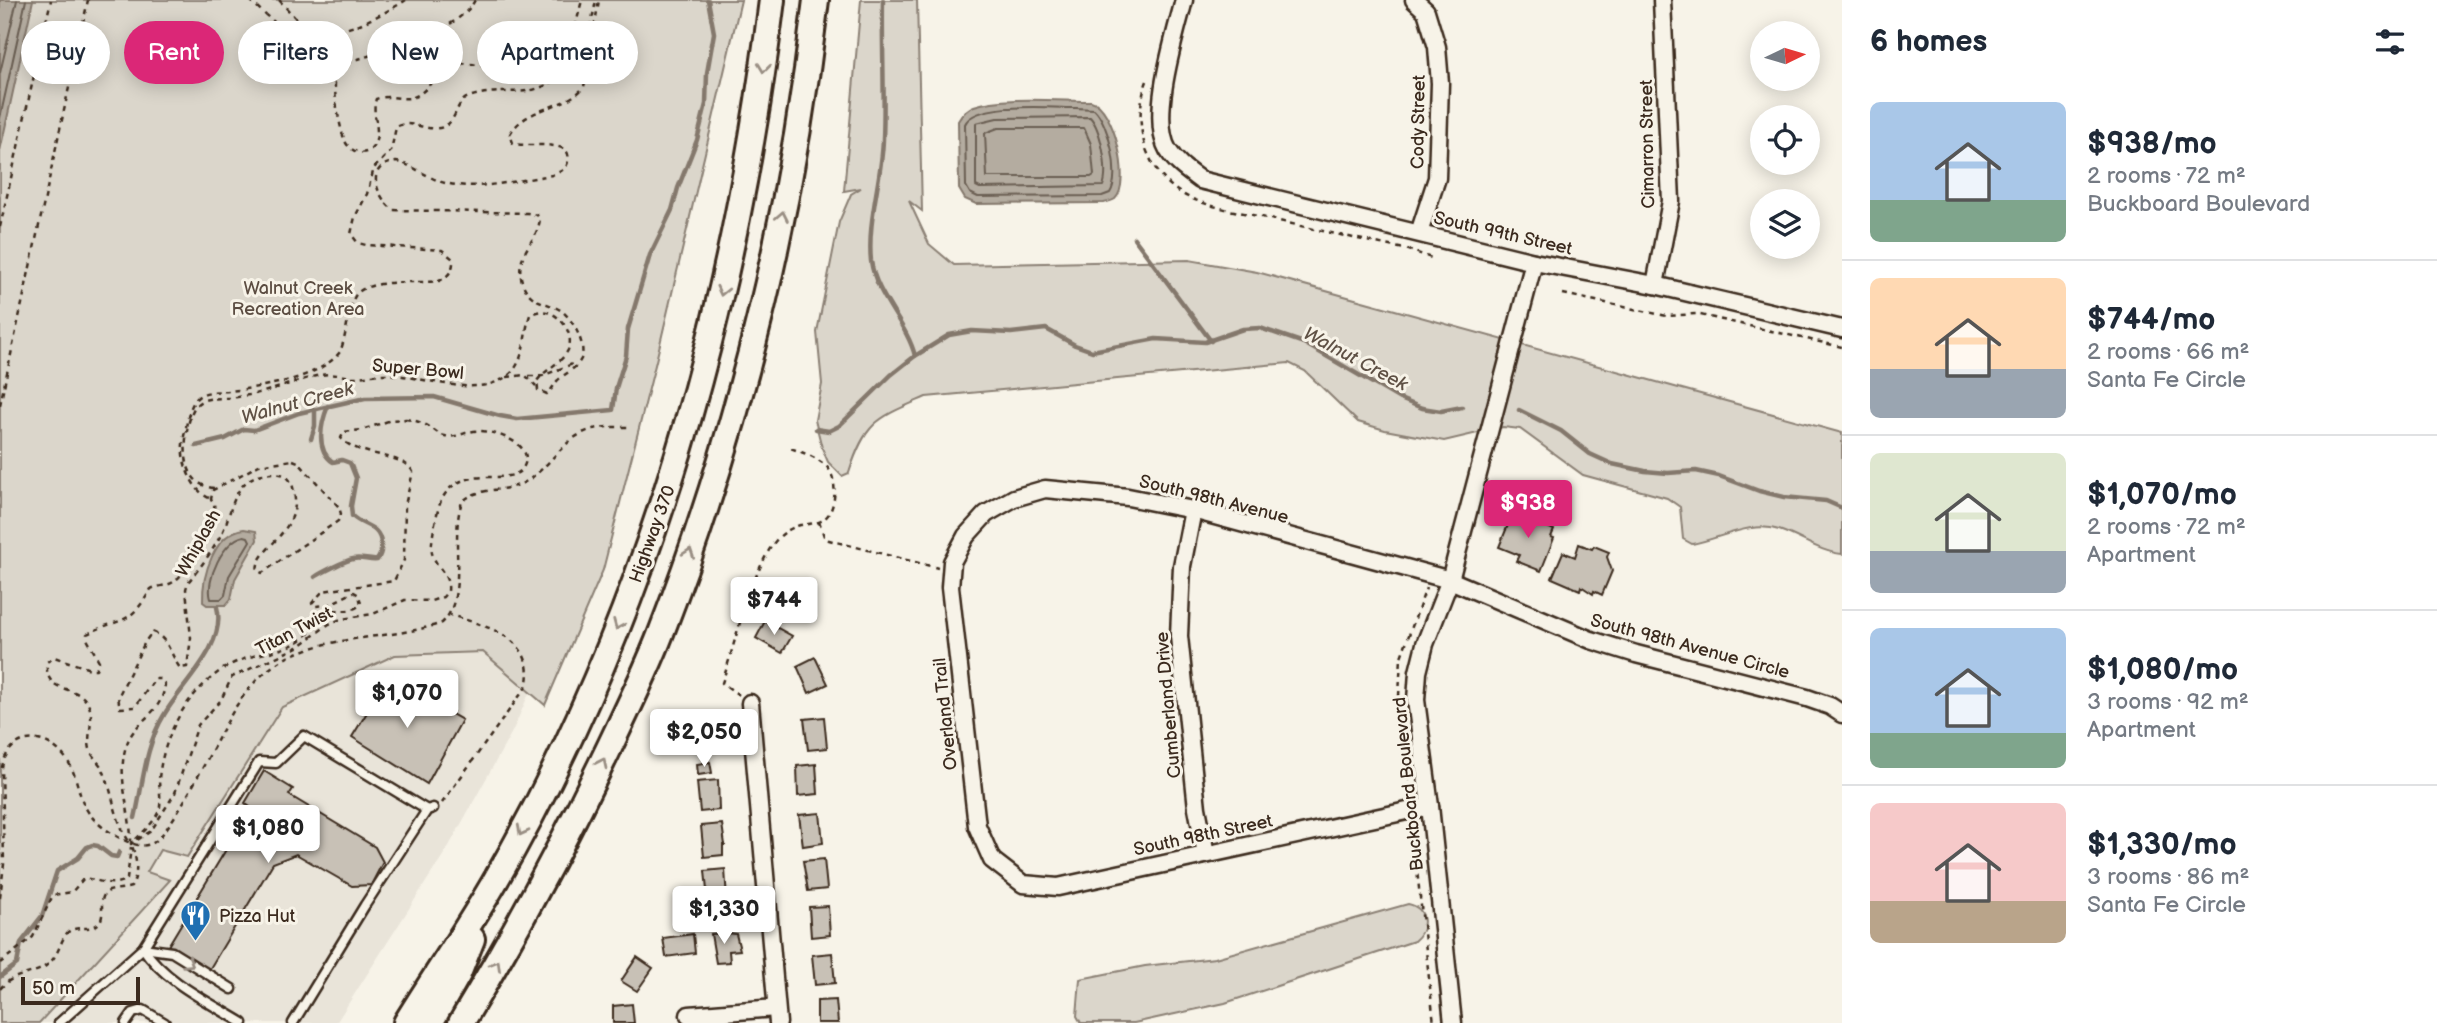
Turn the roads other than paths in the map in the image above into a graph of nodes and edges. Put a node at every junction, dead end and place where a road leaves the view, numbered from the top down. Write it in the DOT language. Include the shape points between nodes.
graph roads {
  1 [pos="772,0"];
  2 [pos="1184,0"];
  3 [pos="1662,0"];
  4 [pos="814,5"];
  5 [pos="1420,6"];
  6 [pos="1419,233"];
  7 [pos="1534,262"];
  8 [pos="1656,285"];
  9 [pos="1842,329"];
  10 [pos="1193,510"];
  11 [pos="951,567"];
  12 [pos="1450,580"];
  13 [pos="750,703"];
  14 [pos="1842,714"];
  15 [pos="1430,806"];
  16 [pos="1206,854"];
  17 [pos="992,860"];
  18 [pos="494,883"];
  19 [pos="143,948"];
  20 [pos="232,989"];
  21 [pos="689,1015"];
  22 [pos="777,1016"];
  23 [pos="59,1023"];
  24 [pos="126,1023"];
  25 [pos="165,1023"];
  26 [pos="243,1023"];
  27 [pos="293,1023"];
  28 [pos="406,1023"];
  29 [pos="430,1023"];
  30 [pos="461,1023"];
  31 [pos="1453,1023"];
  1 -- 18 [label="highway, Highway 370, one-way" via="732,250 674,470 594,682"];
  2 -- 6 [label="street, South 99th Street" via="1161,110 1167,149 1181,165 1200,180"];
  3 -- 8 [label="street, Cimarron Street" via="1671,201"];
  30 -- 4 [label="highway, one-way" via="542,883 588,792 660,634 704,513 741,394 775,257"];
  5 -- 6 [label="street, Cody Street" via="1437,47 1440,131 1437,178"];
  6 -- 7 [label="street, South 99th Street"];
  7 -- 8 [label="street, South 99th Street"];
  7 -- 12 [label="street, Buckboard Boulevard"];
  8 -- 9 [label="street, South 99th Street"];
  10 -- 11 [label="street, South 98th Avenue" via="1128,497 1045,489 1014,498 986,514 966,536"];
  10 -- 12 [label="street, South 98th Avenue"];
  10 -- 16 [label="street, Cumberland Drive" via="1182,566 1179,636"];
  11 -- 17 [label="street, Overland Trail" via="977,826"];
  12 -- 14 [label="street, South 98th Avenue Circle" via="1591,640 1807,698"];
  12 -- 15 [label="street, Buckboard Boulevard" via="1424,644 1418,672 1416,700"];
  13 -- 22 [label="street"];
  15 -- 16 [label="street, South 98th Street"];
  15 -- 31 [label="street, Buckboard Boulevard"];
  16 -- 17 [label="street, South 98th Street" via="1058,887 1023,884"];
  18 -- 28 [label="highway, Highway 370"];
  18 -- 29 [label="highway" via="458,974"];
  19 -- 20 [label="lane, one-way" via="172,952"];
  19 -- 23 [label="lane"];
  19 -- 26 [label="lane" via="151,961 189,990"];
  19 -- 27 [label="lane" via="259,762 276,763 304,736 430,809"];
  21 -- 22 [label="street"];
  24 -- 25 [label="lane" via="133,1013 143,1010"];
}
